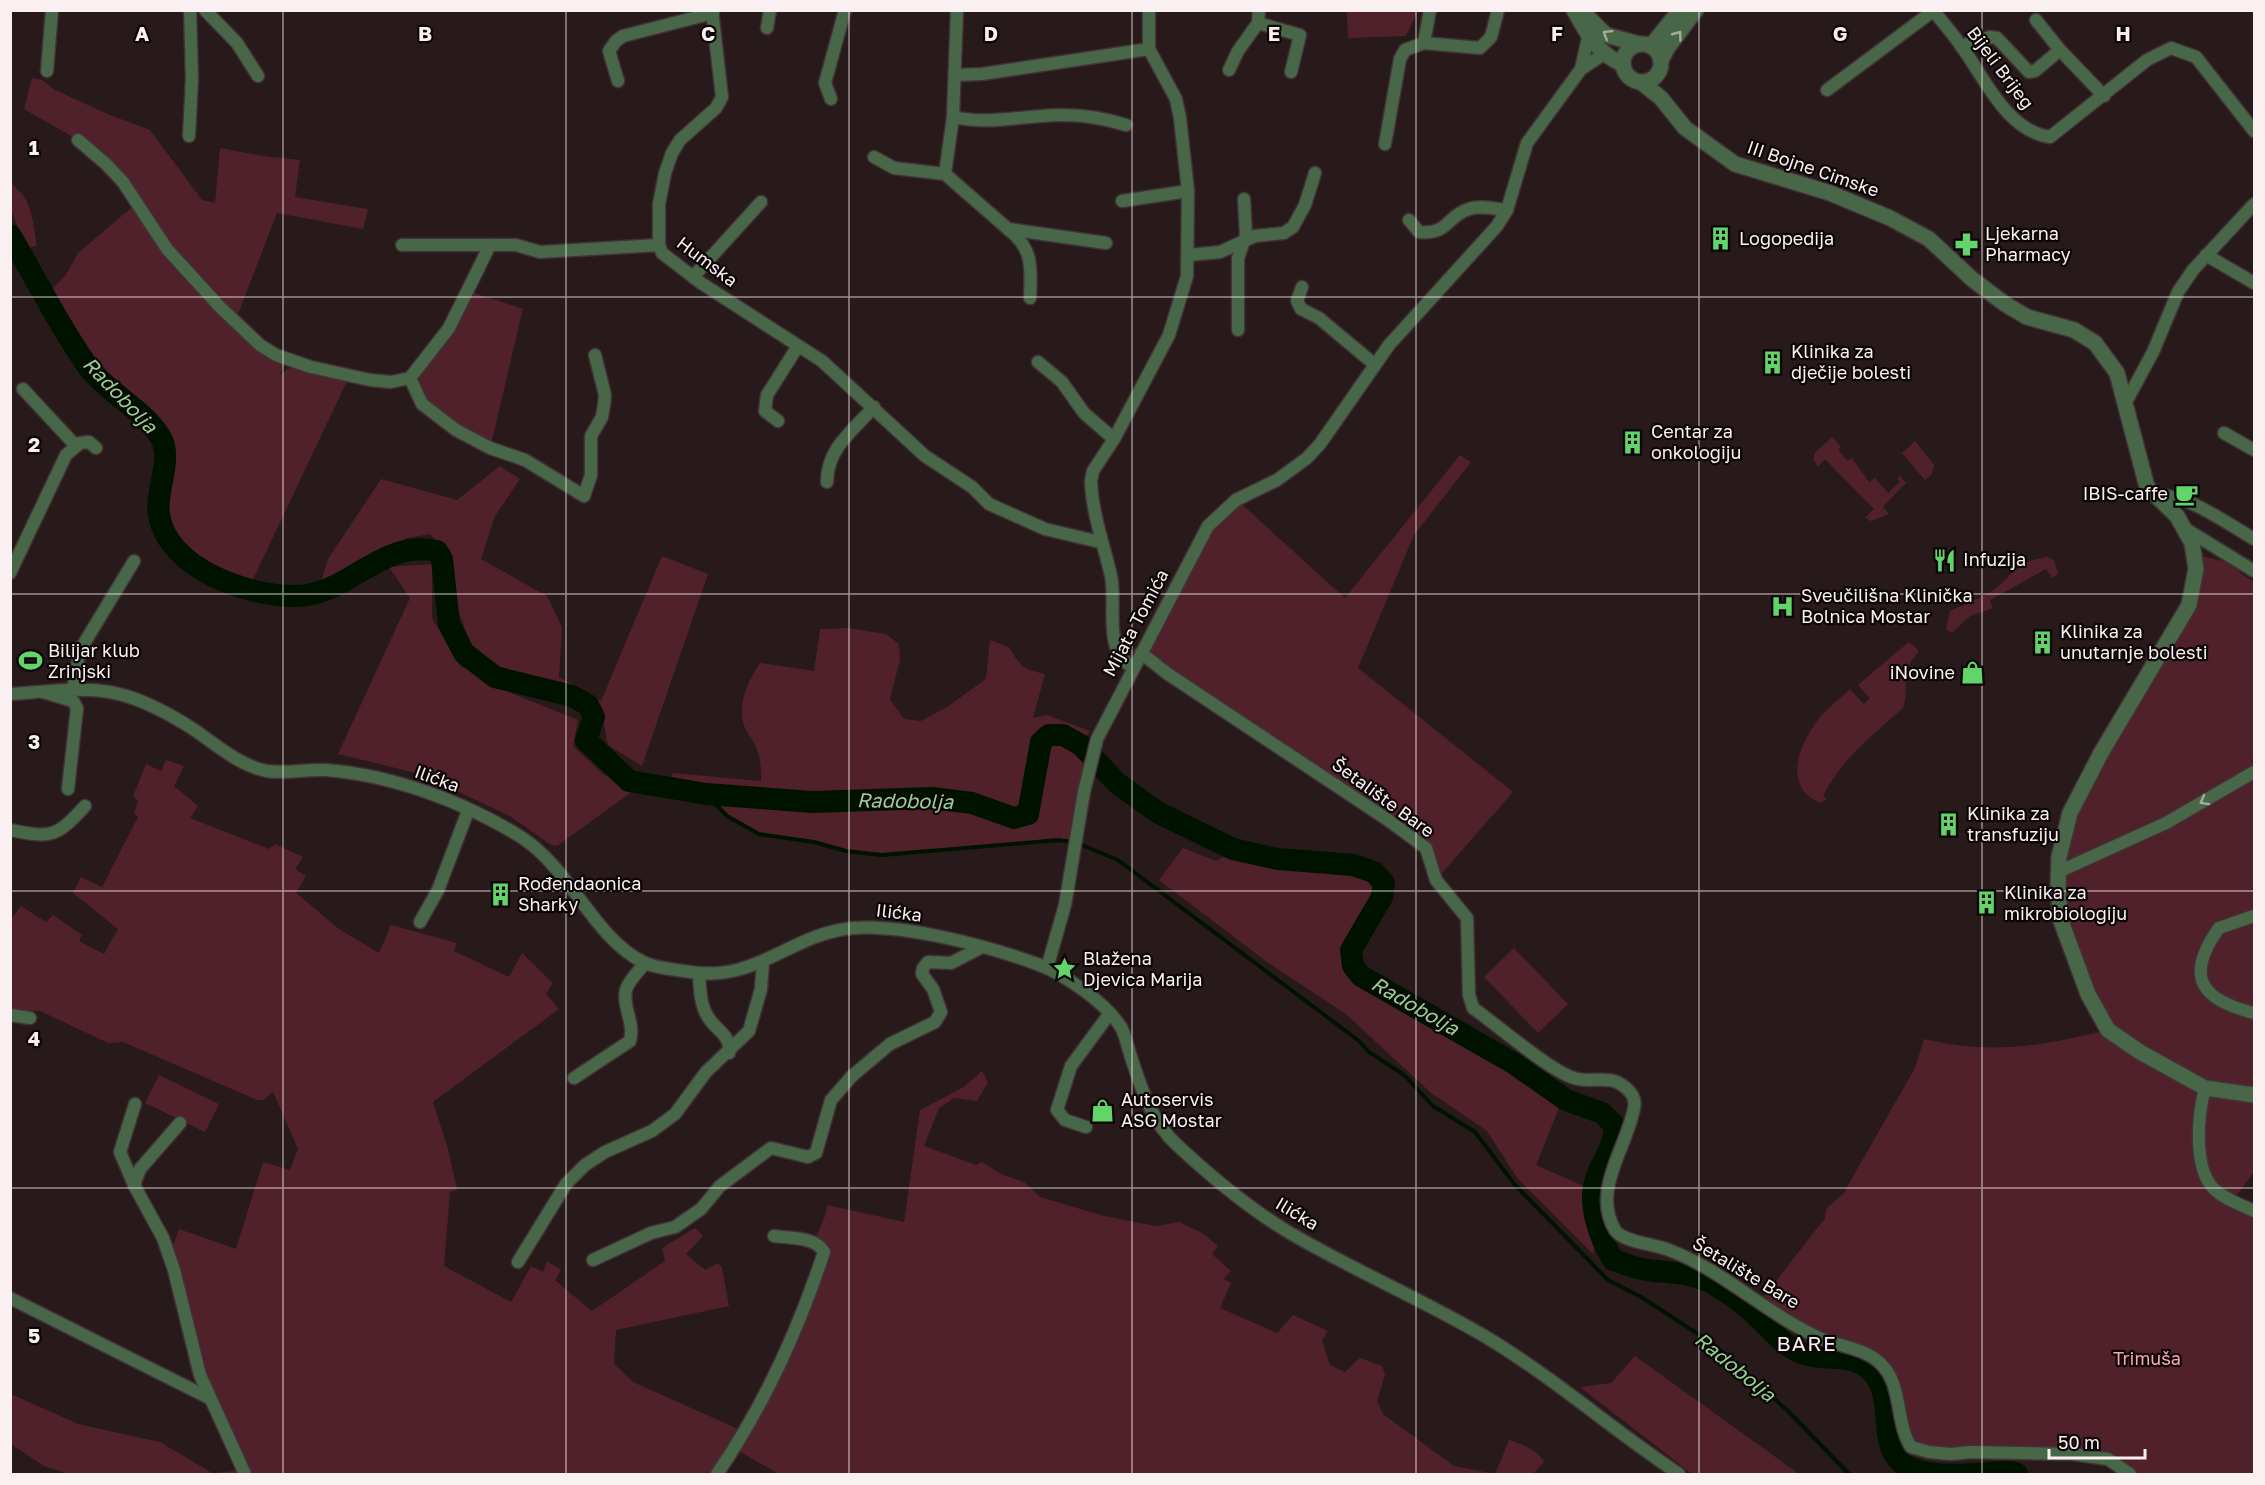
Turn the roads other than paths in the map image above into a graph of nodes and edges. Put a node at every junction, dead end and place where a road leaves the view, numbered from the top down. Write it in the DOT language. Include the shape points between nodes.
graph roads {
  1 [pos="52,10"];
  2 [pos="190,10"];
  3 [pos="205,10"];
  4 [pos="770,10"];
  5 [pos="845,10"];
  6 [pos="957,10"];
  7 [pos="1149,10"];
  8 [pos="1430,10"];
  9 [pos="1498,10"];
  10 [pos="1574,10"];
  11 [pos="1581,10"];
  12 [pos="1680,10"];
  13 [pos="1696,10"];
  14 [pos="1933,11"];
  15 [pos="712,12"];
  16 [pos="1258,16"];
  17 [pos="2036,20"];
  18 [pos="767,28"];
  19 [pos="1588,38"];
  20 [pos="1424,43"];
  21 [pos="1645,45"];
  22 [pos="1961,46"];
  23 [pos="1149,49"];
  24 [pos="2060,51"];
  25 [pos="1604,54"];
  26 [pos="1661,60"];
  27 [pos="1622,64"];
  28 [pos="1581,69"];
  29 [pos="1230,70"];
  30 [pos="47,71"];
  31 [pos="1292,72"];
  32 [pos="955,75"];
  33 [pos="258,76"];
  34 [pos="1649,80"];
  35 [pos="618,81"];
  36 [pos="1827,90"];
  37 [pos="2104,96"];
  38 [pos="831,99"];
  39 [pos="952,117"];
  40 [pos="1126,125"];
  41 [pos="2254,131"];
  42 [pos="189,136"];
  43 [pos="78,140"];
  44 [pos="1385,144"];
  45 [pos="874,157"];
  46 [pos="1316,173"];
  47 [pos="945,174"];
  48 [pos="1188,191"];
  49 [pos="1244,199"];
  50 [pos="1122,201"];
  51 [pos="761,202"];
  52 [pos="1507,210"];
  53 [pos="2252,210"];
  54 [pos="1409,220"];
  55 [pos="1008,229"];
  56 [pos="1106,243"];
  57 [pos="1242,243"];
  58 [pos="402,244"];
  59 [pos="490,245"];
  60 [pos="659,245"];
  61 [pos="1189,255"];
  62 [pos="2206,255"];
  63 [pos="693,276"];
  64 [pos="2254,283"];
  65 [pos="1302,286"];
  66 [pos="1030,298"];
  67 [pos="1238,330"];
  68 [pos="798,346"];
  69 [pos="595,355"];
  70 [pos="1038,362"];
  71 [pos="1374,364"];
  72 [pos="410,378"];
  73 [pos="23,389"];
  74 [pos="2126,402"];
  75 [pos="874,407"];
  76 [pos="778,421"];
  77 [pos="2224,433"];
  78 [pos="1114,439"];
  79 [pos="76,446"];
  80 [pos="96,448"];
  81 [pos="2254,450"];
  82 [pos="827,482"];
  83 [pos="2155,495"];
  84 [pos="2184,528"];
  85 [pos="2254,539"];
  86 [pos="1100,542"];
  87 [pos="134,561"];
  88 [pos="2254,571"];
  89 [pos="10,573"];
  90 [pos="1141,653"];
  91 [pos="1133,667"];
  92 [pos="73,688"];
  93 [pos="42,691"];
  94 [pos="10,694"];
  95 [pos="2254,772"];
  96 [pos="68,789"];
  97 [pos="85,806"];
  98 [pos="468,811"];
  99 [pos="10,830"];
  100 [pos="2058,872"];
  101 [pos="2254,916"];
  102 [pos="420,922"];
  103 [pos="980,948"];
  104 [pos="763,962"];
  105 [pos="645,963"];
  106 [pos="1047,968"];
  107 [pos="699,974"];
  108 [pos="2254,1012"];
  109 [pos="1110,1013"];
  110 [pos="10,1015"];
  111 [pos="30,1018"];
  112 [pos="729,1053"];
  113 [pos="574,1078"];
  114 [pos="2205,1088"];
  115 [pos="2254,1095"];
  116 [pos="135,1104"];
  117 [pos="180,1123"];
  118 [pos="1086,1126"];
  119 [pos="134,1185"];
  120 [pos="2254,1211"];
  121 [pos="774,1236"];
  122 [pos="593,1260"];
  123 [pos="518,1262"];
  124 [pos="10,1298"];
  125 [pos="209,1398"];
  126 [pos="245,1474"];
  127 [pos="717,1474"];
  128 [pos="1679,1474"];
  129 [pos="2130,1474"];
  1 -- 30 [label="street"];
  2 -- 42 [label="street"];
  3 -- 33 [label="street" via="237,43"];
  4 -- 18 [label="street"];
  5 -- 38 [label="street" via="825,83"];
  6 -- 32 [label="street"];
  7 -- 23 [label="street"];
  8 -- 20 [label="street"];
  9 -- 20 [label="street" via="1491,37 1480,48"];
  10 -- 19 [label="street"];
  21 -- 11 [label="street, one-way" via="1606,35"];
  12 -- 21 [label="street"];
  26 -- 13 [label="street, one-way"];
  14 -- 22 [label="street, Bijeli Brijeg"];
  14 -- 36 [label="street, Bijeli Brijeg"];
  15 -- 35 [label="street, Humska" via="615,41 609,51"];
  15 -- 60 [label="street, Humska" via="722,97 672,153 659,204"];
  16 -- 29 [label="street"];
  16 -- 31 [label="street" via="1300,34"];
  17 -- 24 [label="street"];
  19 -- 25 [label="street"];
  19 -- 28 [label="street, Mijata Tomića"];
  20 -- 44 [label="street" via="1405,50 1400,58"];
  21 -- 26 [label="street"];
  21 -- 27 [label="street" via="1625,53"];
  22 -- 24 [label="street" via="1997,38 2029,72"];
  22 -- 37 [label="street, Bijeli Brijeg" via="1998,101 2017,122 2038,135 2050,137"];
  23 -- 32 [label="street"];
  23 -- 48 [label="street" via="1176,99"];
  24 -- 37 [label="street"];
  25 -- 27 [label="street"];
  25 -- 28 [label="street, Mijata Tomića"];
  26 -- 34 [label="street"];
  27 -- 34 [label="street" via="1630,79"];
  28 -- 52 [label="street, Mijata Tomića" via="1527,143"];
  32 -- 39 [label="street"];
  34 -- 74 [label="street, III Bojne Cimske" via="1685,128 1735,164 1830,193 1890,218 1929,239 1972,279 2026,317 2074,330 2095,343 2117,373"];
  37 -- 41 [label="street, Bijeli Brijeg" via="2153,57 2170,48 2181,50 2196,57"];
  39 -- 40 [label="street" via="993,120 1078,114"];
  39 -- 47 [label="street"];
  43 -- 72 [label="street" via="123,182 167,249 260,345 311,367 370,380 391,382"];
  45 -- 47 [label="street" via="894,168"];
  46 -- 57 [label="street" via="1293,227 1284,234 1255,236"];
  47 -- 55 [label="street"];
  48 -- 50 [label="street"];
  48 -- 61 [label="street"];
  49 -- 57 [label="street" via="1246,235"];
  51 -- 63 [label="street"];
  52 -- 54 [label="street" via="1470,208 1440,232 1431,233 1419,232"];
  52 -- 71 [label="street, Mijata Tomića" via="1486,240"];
  53 -- 62 [label="street"];
  55 -- 56 [label="street"];
  55 -- 66 [label="street" via="1028,251"];
  57 -- 61 [label="street" via="1220,252"];
  57 -- 67 [label="street" via="1238,258"];
  58 -- 59 [label="street"];
  59 -- 60 [label="street" via="516,245 540,252"];
  59 -- 72 [label="street" via="453,322"];
  60 -- 63 [label="street, Humska" via="662,253"];
  61 -- 78 [label="street" via="1187,276 1168,335"];
  62 -- 64 [label="street"];
  62 -- 74 [label="street" via="2178,292 2153,352"];
  63 -- 68 [label="street, Humska"];
  65 -- 71 [label="street" via="1297,301 1301,309 1319,318"];
  68 -- 75 [label="street, Humska" via="822,361"];
  68 -- 76 [label="street" via="767,395 765,411"];
  69 -- 72 [label="street" via="605,395 602,417 591,436 591,476 584,496 525,460 456,430 422,404"];
  70 -- 78 [label="street" via="1062,382 1084,413"];
  71 -- 90 [label="street, Mijata Tomića" via="1338,421 1306,458 1276,480 1236,500 1208,526"];
  73 -- 79 [label="street"];
  74 -- 83 [label="street, III Bojne Cimske" via="2147,488"];
  75 -- 82 [label="street" via="835,449 827,465"];
  75 -- 86 [label="street, Humska" via="925,456 972,487 989,504 1045,529"];
  77 -- 81 [label="street"];
  78 -- 86 [label="street" via="1093,471 1091,481"];
  79 -- 80 [label="street" via="89,442"];
  79 -- 89 [label="street" via="66,455"];
  83 -- 84 [label="street, III Bojne Cimske"];
  83 -- 85 [label="street" via="2185,501"];
  84 -- 88 [label="street"];
  84 -- 100 [label="street, III Bojne Cimske" via="2192,543 2196,569 2188,605 2084,784 2070,813"];
  86 -- 91 [label="street" via="1111,575 1114,633 1124,663"];
  87 -- 92 [label="street" via="80,650"];
  90 -- 91 [label="street, Mijata Tomića"];
  90 -- 129 [label="street, Šetalište Bare" via="1426,848 1436,880 1467,918 1469,995 1473,1008 1574,1078 1611,1080 1634,1097 1635,1106 1616,1153 1609,1184 1615,1230 1625,1239 1652,1243 1698,1263 1814,1335 1876,1359 1892,1383 1903,1434 1911,1446 1951,1454 2072,1454 2108,1459"];
  91 -- 106 [label="street, Mijata Tomića" via="1097,739 1065,905"];
  92 -- 93 [label="street, Ilićka"];
  92 -- 98 [label="street, Ilićka" via="137,698 244,763 264,771 322,770 360,775 400,784"];
  93 -- 94 [label="street, Ilićka"];
  93 -- 96 [label="street" via="73,701 77,708"];
  95 -- 100 [label="street, one-way" via="2166,823"];
  97 -- 99 [label="street" via="56,833 40,837"];
  98 -- 102 [label="street" via="438,890"];
  98 -- 105 [label="street, Ilićka" via="547,855 615,942"];
  100 -- 114 [label="street, III Bojne Cimske" via="2058,903 2067,941 2108,1030"];
  101 -- 108 [label="street" via="2219,928 2200,969 2217,1001"];
  103 -- 104 [label="street, Ilićka" via="886,928 848,928 794,946"];
  103 -- 106 [label="street, Ilićka"];
  103 -- 122 [label="street" via="951,963 928,962 923,968 922,974 933,989 941,1012 935,1022 890,1044 852,1076 831,1100 816,1154 808,1157 771,1148 720,1186 700,1209 675,1227 651,1233"];
  104 -- 107 [label="street, Ilićka" via="734,973"];
  104 -- 112 [label="street" via="762,989 749,1031"];
  105 -- 107 [label="street, Ilićka"];
  105 -- 113 [label="street" via="626,989 627,1012 633,1028 630,1041"];
  106 -- 109 [label="street, Ilićka"];
  107 -- 112 [label="street" via="703,1007 708,1019 726,1035"];
  109 -- 118 [label="street" via="1071,1066 1057,1110 1065,1120"];
  109 -- 128 [label="street, Ilićka" via="1122,1030 1154,1116 1172,1141 1216,1178 1285,1230 1438,1310 1543,1372"];
  110 -- 111 [label="street"];
  112 -- 123 [label="street" via="706,1072 675,1114 652,1131 585,1165 566,1184"];
  114 -- 115 [label="street, III Bojne Cimske"];
  114 -- 120 [label="street" via="2199,1110 2203,1172 2213,1188"];
  116 -- 119 [label="street" via="120,1152"];
  117 -- 119 [label="street" via="140,1169"];
  119 -- 125 [label="street" via="163,1238"];
  121 -- 127 [label="street" via="812,1242 824,1252 765,1395"];
  124 -- 125 [label="street"];
  125 -- 126 [label="street"];
}
